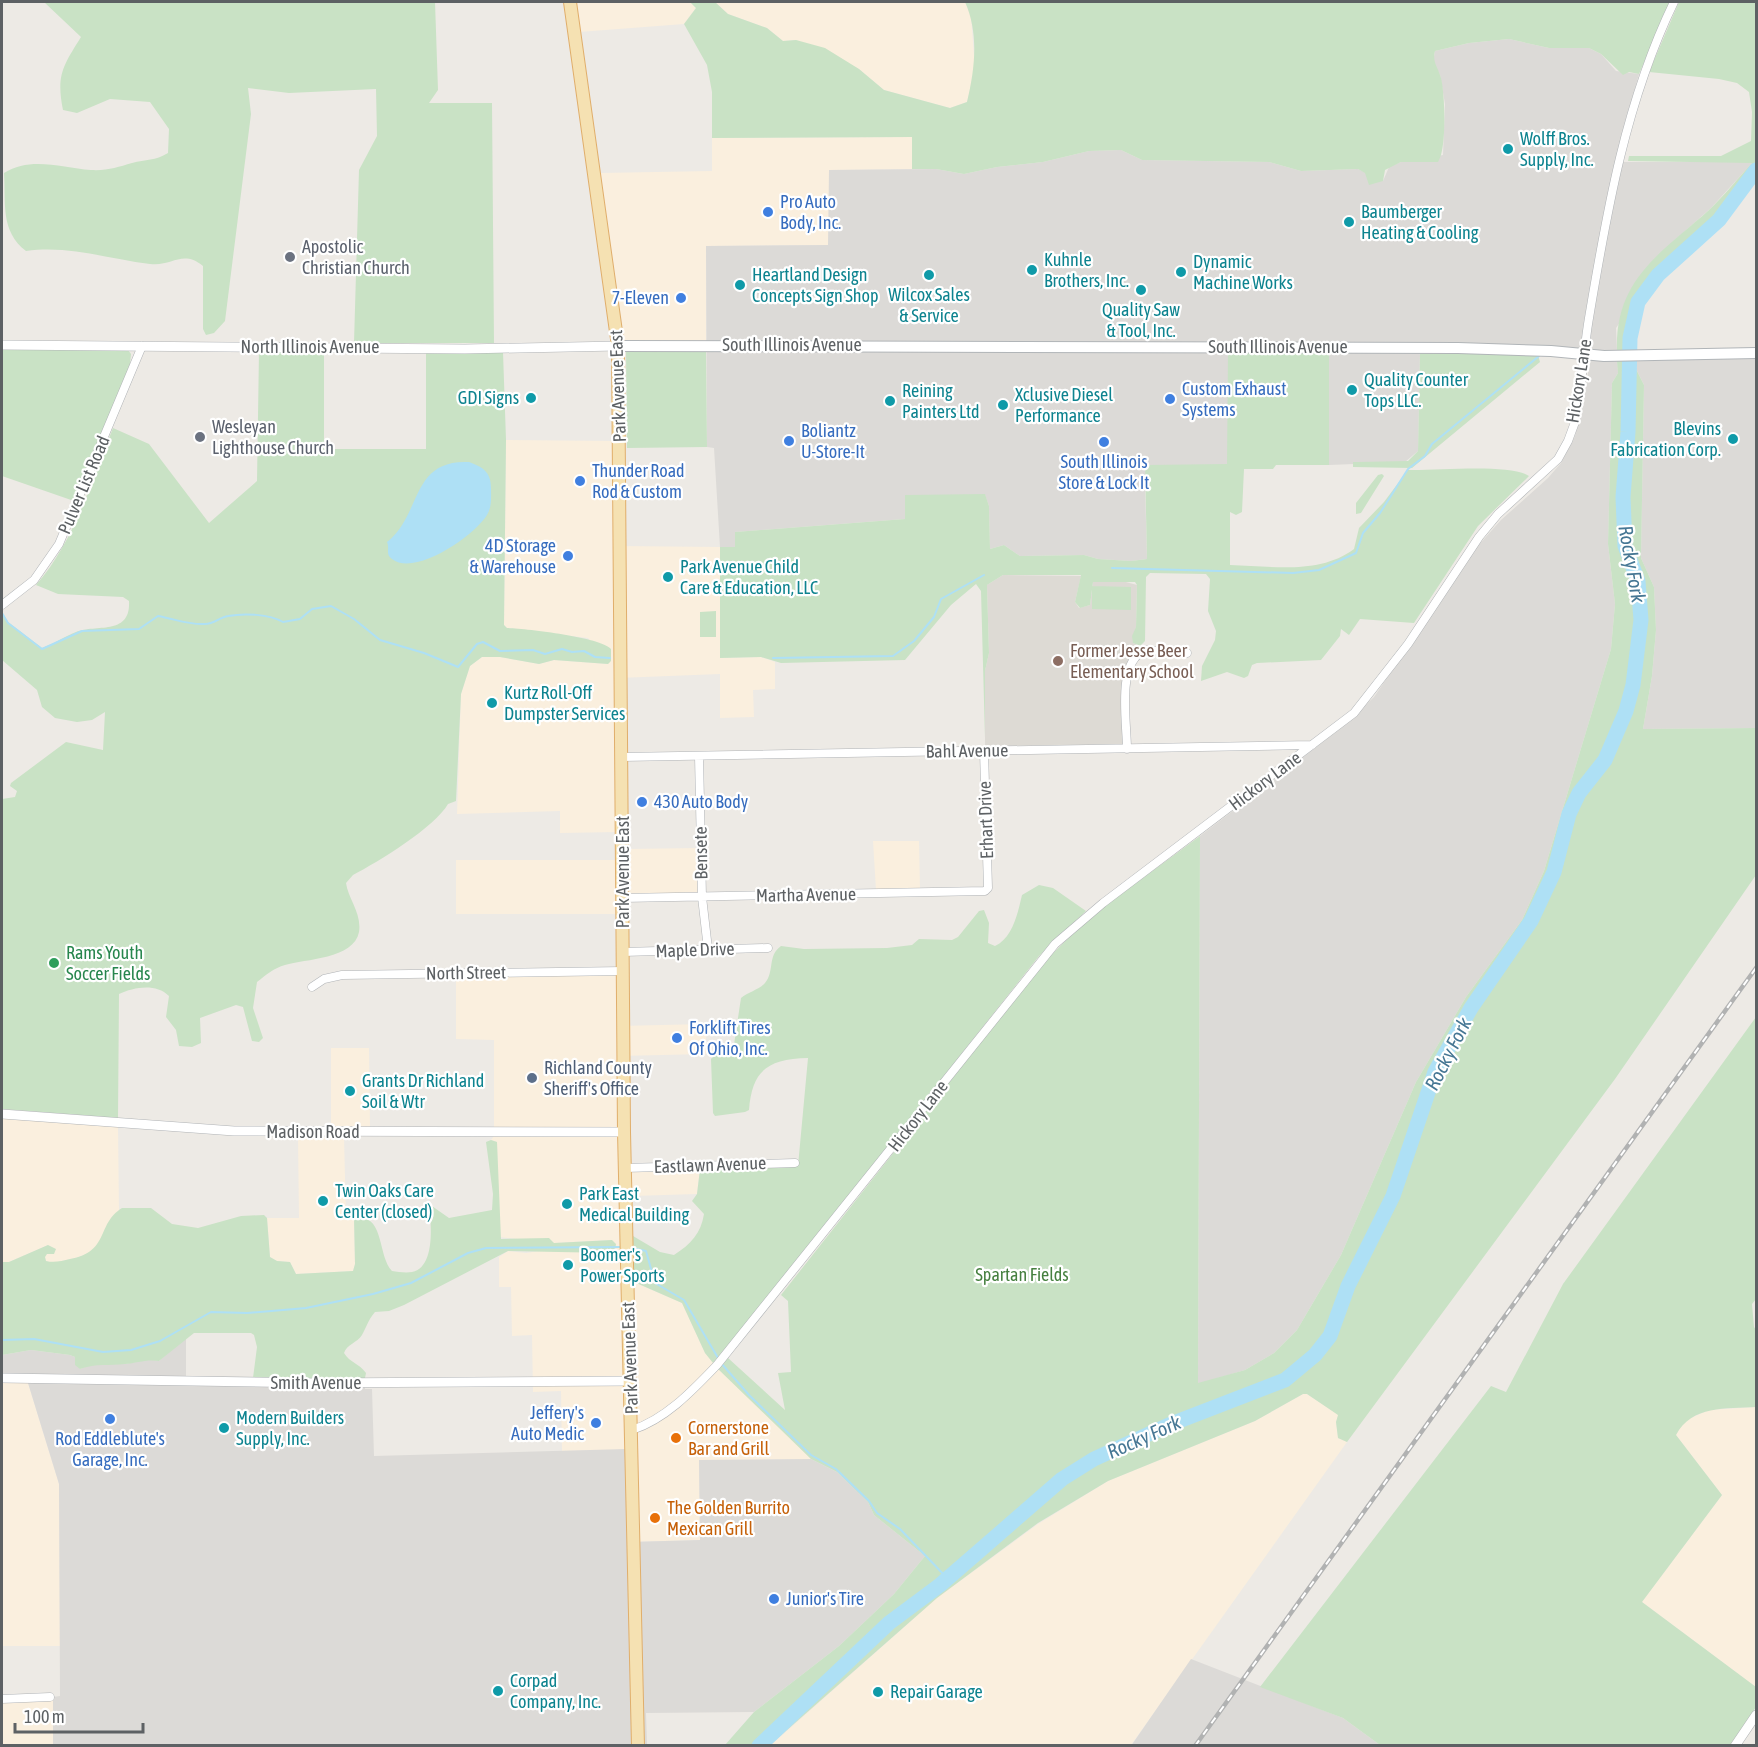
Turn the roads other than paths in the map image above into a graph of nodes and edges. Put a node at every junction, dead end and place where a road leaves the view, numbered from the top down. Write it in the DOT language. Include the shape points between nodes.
graph roads {
  1 [pos="570,2"];
  2 [pos="1674,2"];
  3 [pos="2,345"];
  4 [pos="141,346"];
  5 [pos="618,346"];
  6 [pos="1756,353"];
  7 [pos="1585,354"];
  8 [pos="3,605"];
  9 [pos="1186,653"];
  10 [pos="1312,746"];
  11 [pos="1127,749"];
  12 [pos="984,751"];
  13 [pos="699,756"];
  14 [pos="622,757"];
  15 [pos="988,888"];
  16 [pos="702,897"];
  17 [pos="623,898"];
  18 [pos="768,948"];
  19 [pos="708,949"];
  20 [pos="623,952"];
  21 [pos="623,971"];
  22 [pos="312,987"];
  23 [pos="2,1114"];
  24 [pos="624,1132"];
  25 [pos="795,1163"];
  26 [pos="625,1168"];
  27 [pos="2,1378"];
  28 [pos="631,1381"];
  29 [pos="632,1430"];
  30 [pos="50,1697"];
  31 [pos="2,1699"];
  32 [pos="1756,1715"];
  33 [pos="638,1746"];
  34 [pos="1735,1746"];
  1 -- 5 [label="main road, Park Avenue East"];
  2 -- 7 [label="street, Hickory Lane" via="1634,101 1611,202"];
  3 -- 4 [label="street, North Illinois Avenue"];
  4 -- 5 [label="street, North Illinois Avenue"];
  4 -- 8 [label="street, Pulver List Road" via="59,544 34,580"];
  5 -- 7 [label="main road, South Illinois Avenue" via="1458,348"];
  5 -- 14 [label="main road, Park Avenue East"];
  6 -- 7 [label="main road, South Illinois Avenue"];
  7 -- 10 [label="street, Hickory Lane" via="1575,422 1558,459 1484,530 1367,698"];
  9 -- 11 [label="street" via="1145,650 1131,662 1126,680"];
  10 -- 11 [label="street, Bahl Avenue"];
  10 -- 29 [label="street, Hickory Lane" via="1103,903 1055,944 725,1356 671,1409"];
  11 -- 12 [label="street, Bahl Avenue"];
  12 -- 13 [label="street, Bahl Avenue"];
  12 -- 15 [label="street, Erhart Drive"];
  13 -- 14 [label="street, Bahl Avenue"];
  13 -- 16 [label="street, Bensete"];
  14 -- 17 [label="main road, Park Avenue East"];
  15 -- 16 [label="street, Martha Avenue"];
  16 -- 17 [label="street, Martha Avenue"];
  16 -- 19 [label="street, Bensete"];
  17 -- 20 [label="main road, Park Avenue East"];
  18 -- 19 [label="street, Maple Drive"];
  19 -- 20 [label="street, Maple Drive"];
  20 -- 21 [label="main road, Park Avenue East"];
  21 -- 22 [label="street, North Street" via="342,975"];
  21 -- 24 [label="main road, Park Avenue East"];
  23 -- 24 [label="street, Madison Road" via="234,1131"];
  24 -- 26 [label="main road, Park Avenue East"];
  25 -- 26 [label="street, Eastlawn Avenue"];
  26 -- 28 [label="main road, Park Avenue East"];
  27 -- 28 [label="street, Smith Avenue" via="316,1383"];
  28 -- 29 [label="main road, Park Avenue East"];
  29 -- 33 [label="main road, Park Avenue East"];
  30 -- 31 [label="street"];
  32 -- 34 [label="street"];
}
